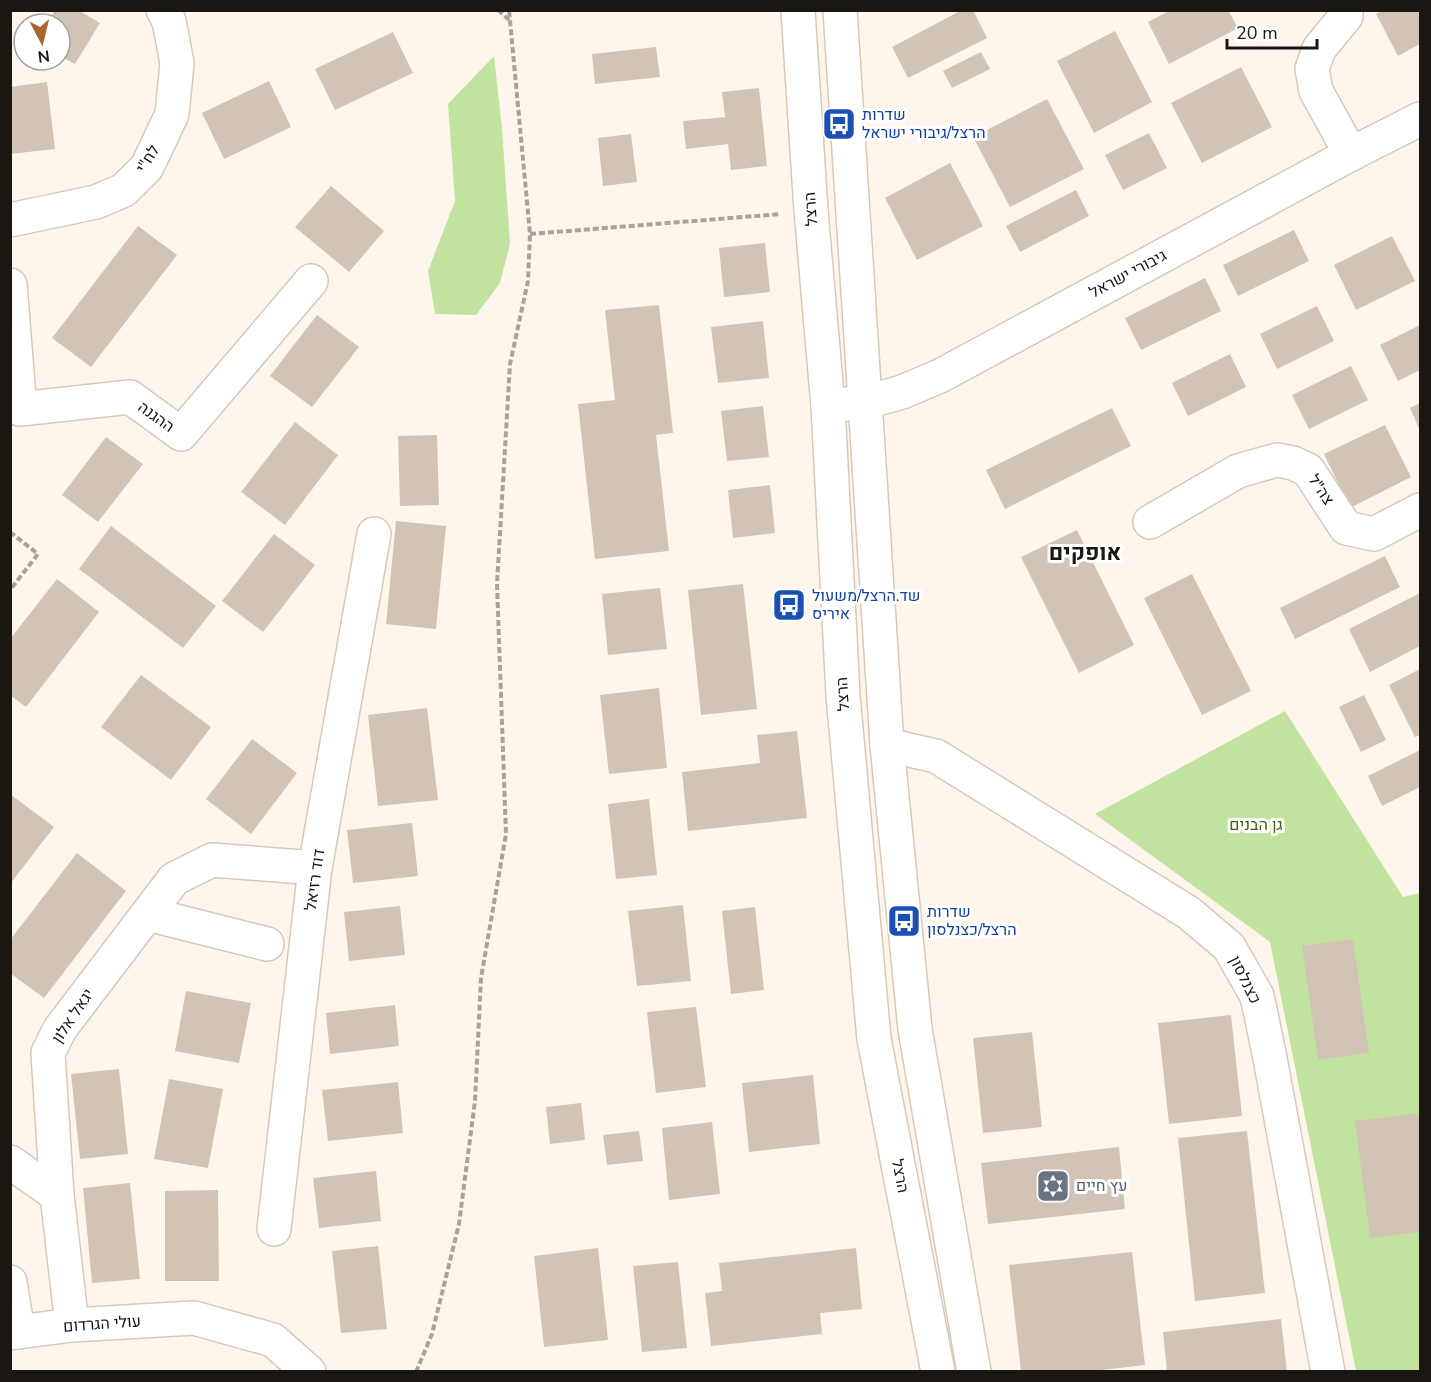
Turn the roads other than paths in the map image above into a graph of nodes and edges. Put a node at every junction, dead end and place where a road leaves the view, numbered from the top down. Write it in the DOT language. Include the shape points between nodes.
graph roads {
  1 [pos="163,10"];
  2 [pos="798,10"];
  3 [pos="840,10"];
  4 [pos="1346,10"];
  5 [pos="1420,119"];
  6 [pos="1351,154"];
  7 [pos="10,220"];
  8 [pos="311,281"];
  9 [pos="10,285"];
  10 [pos="866,402"];
  11 [pos="828,406"];
  12 [pos="1420,510"];
  13 [pos="1150,522"];
  14 [pos="374,534"];
  15 [pos="887,745"];
  16 [pos="315,868"];
  17 [pos="148,914"];
  18 [pos="267,944"];
  19 [pos="10,1162"];
  20 [pos="57,1195"];
  21 [pos="274,1229"];
  22 [pos="10,1282"];
  23 [pos="72,1324"];
  24 [pos="14,1333"];
  25 [pos="309,1371"];
  26 [pos="938,1371"];
  27 [pos="974,1371"];
  28 [pos="1328,1371"];
  1 -- 7 [label="street, לח\"י" via="177,63 172,114 147,166 124,190 96,202"];
  2 -- 11 [label="street, הרצל"];
  3 -- 10 [label="street"];
  4 -- 6 [label="street" via="1346,16 1319,49 1312,69 1316,91"];
  5 -- 6 [label="street, גיבורי ישראל"];
  6 -- 10 [label="street, גיבורי ישראל" via="940,376"];
  8 -- 9 [label="street, ההגנה" via="181,434 130,397 20,409"];
  10 -- 11 [label="street, גיבורי ישראל"];
  10 -- 15 [label="street"];
  11 -- 26 [label="street, הרצל" via="843,695 874,1039"];
  12 -- 13 [label="street, צה\"ל" via="1374,534 1346,528 1308,470 1277,460 1238,471"];
  14 -- 16 [label="street, דוד רזיאל"];
  15 -- 27 [label="street" via="915,1029"];
  15 -- 28 [label="street, כצנלסון" via="936,756 1189,914 1229,947 1257,996"];
  16 -- 17 [label="street, יגאל אלון" via="212,860 174,879"];
  16 -- 21 [label="street, דוד רזיאל"];
  17 -- 18 [label="street"];
  17 -- 20 [label="street, יגאל אלון" via="60,1029 48,1053"];
  19 -- 20 [label="street"];
  20 -- 23 [label="street, יגאל אלון"];
  22 -- 24 [label="street"];
  23 -- 24 [label="street, עולי הגרדום"];
  23 -- 25 [label="street, עולי הגרדום" via="194,1318 273,1340"];
}
